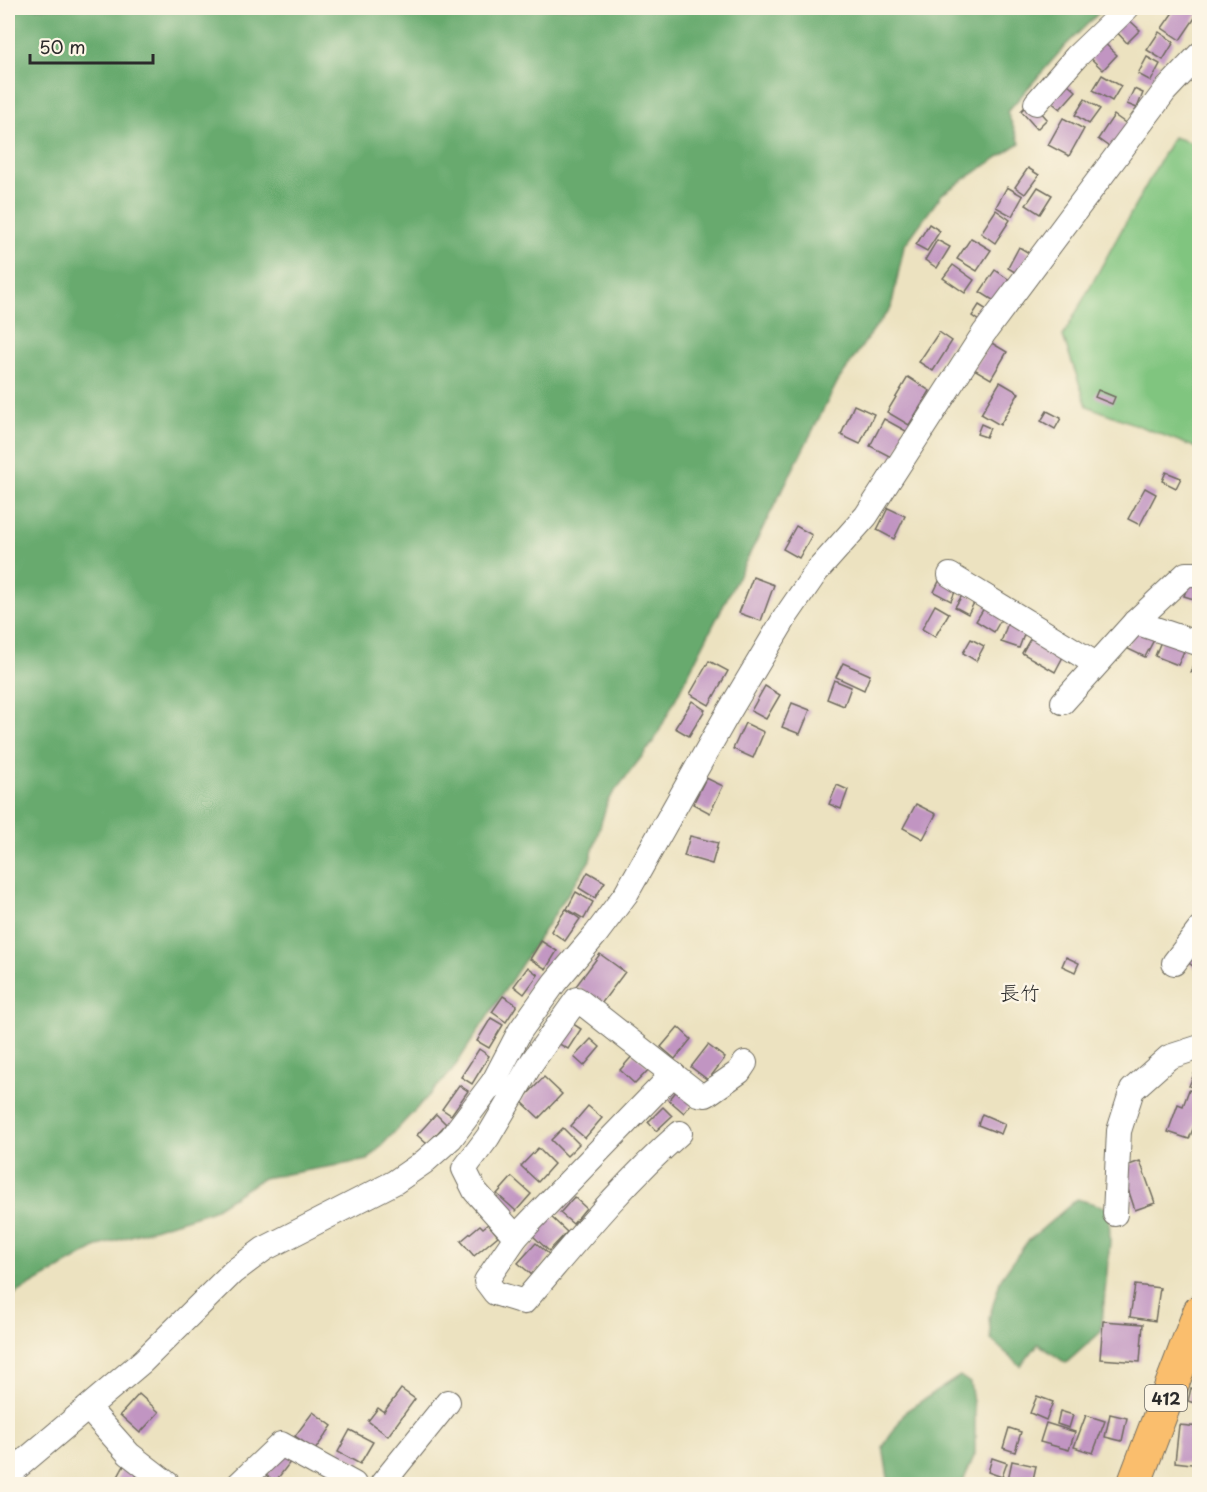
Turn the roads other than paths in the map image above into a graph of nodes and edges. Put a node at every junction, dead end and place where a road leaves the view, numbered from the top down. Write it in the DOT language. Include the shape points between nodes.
graph roads {
  1 [pos="1127,8"];
  2 [pos="1200,54"];
  3 [pos="1036,103"];
  4 [pos="1200,574"];
  5 [pos="950,575"];
  6 [pos="1135,622"];
  7 [pos="1200,644"];
  8 [pos="1096,664"];
  9 [pos="1063,702"];
  10 [pos="1200,929"];
  11 [pos="1174,963"];
  12 [pos="1200,1047"];
  13 [pos="745,1063"];
  14 [pos="673,1074"];
  15 [pos="504,1087"];
  16 [pos="680,1133"];
  17 [pos="1115,1214"];
  18 [pos="516,1238"];
  19 [pos="1200,1311"];
  20 [pos="447,1402"];
  21 [pos="88,1408"];
  22 [pos="8,1475"];
  23 [pos="168,1485"];
  24 [pos="238,1485"];
  25 [pos="354,1485"];
  26 [pos="382,1485"];
  27 [pos="1134,1485"];
  1 -- 3 [label="street"];
  2 -- 15 [label="street" via="1165,91 984,333 866,516 817,571 786,616 626,894 520,1031"];
  4 -- 6 [label="street" via="1186,574"];
  5 -- 8 [label="street"];
  6 -- 7 [label="street"];
  6 -- 8 [label="street"];
  8 -- 9 [label="street"];
  10 -- 11 [label="street"];
  12 -- 17 [label="street" via="1169,1057 1132,1090 1119,1131"];
  13 -- 14 [label="street" via="739,1072 706,1095 698,1094"];
  14 -- 15 [label="street" via="578,999 532,1062"];
  14 -- 18 [label="street"];
  15 -- 18 [label="street" via="488,1137 464,1169 475,1191"];
  15 -- 21 [label="street" via="424,1162 395,1182 264,1249 233,1272 143,1361"];
  16 -- 18 [label="street" via="619,1192 524,1302 495,1293 486,1281"];
  19 -- 27 [label="highway, 412"];
  20 -- 26 [label="street"];
  21 -- 22 [label="street"];
  21 -- 23 [label="street" via="129,1454"];
  24 -- 25 [label="street" via="281,1444"];
}
